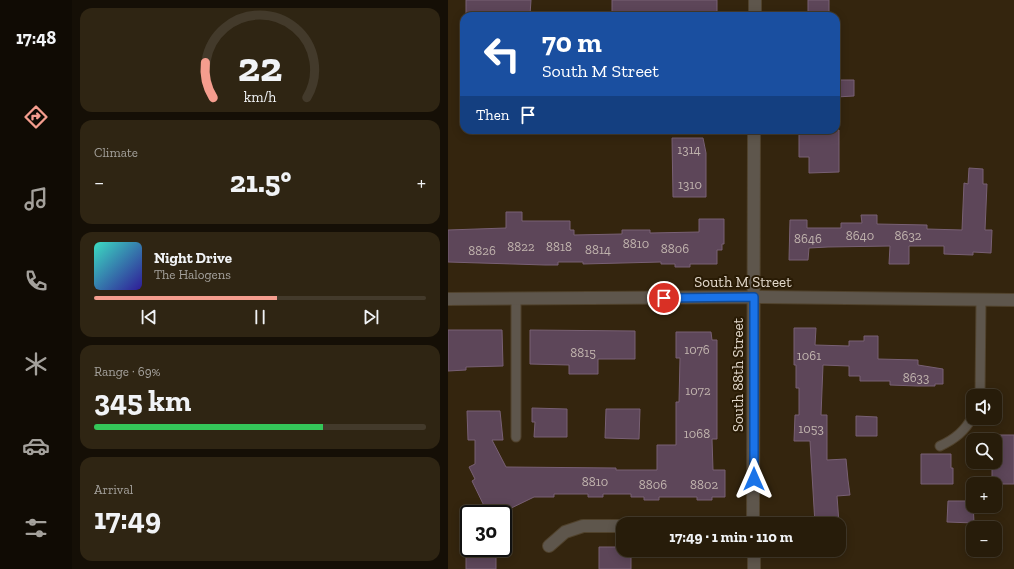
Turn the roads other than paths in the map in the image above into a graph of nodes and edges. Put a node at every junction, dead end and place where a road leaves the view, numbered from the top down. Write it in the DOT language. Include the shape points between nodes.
graph roads {
  1 [pos="755,0"];
  2 [pos="755,12"];
  3 [pos="754,134"];
  4 [pos="754,297"];
  5 [pos="516,298"];
  6 [pos="448,299"];
  7 [pos="981,300"];
  8 [pos="1014,300"];
  9 [pos="980,389"];
  10 [pos="968,425"];
  11 [pos="516,437"];
  12 [pos="940,446"];
  13 [pos="754,517"];
  14 [pos="616,526"];
  15 [pos="549,546"];
  16 [pos="754,557"];
  17 [pos="754,569"];
  1 -- 2 [label="street"];
  3 -- 4 [label="street, South 88th Street"];
  4 -- 5 [label="street, South M Street"];
  4 -- 7 [label="street, South M Street"];
  4 -- 13 [label="street, South 88th Street"];
  5 -- 6 [label="street, South M Street"];
  5 -- 11 [label="lane"];
  7 -- 8 [label="street, South M Street"];
  7 -- 9 [label="lane"];
  10 -- 12 [label="lane" via="954,439"];
  14 -- 15 [label="street" via="583,526 565,532"];
  16 -- 17 [label="street"];
}
